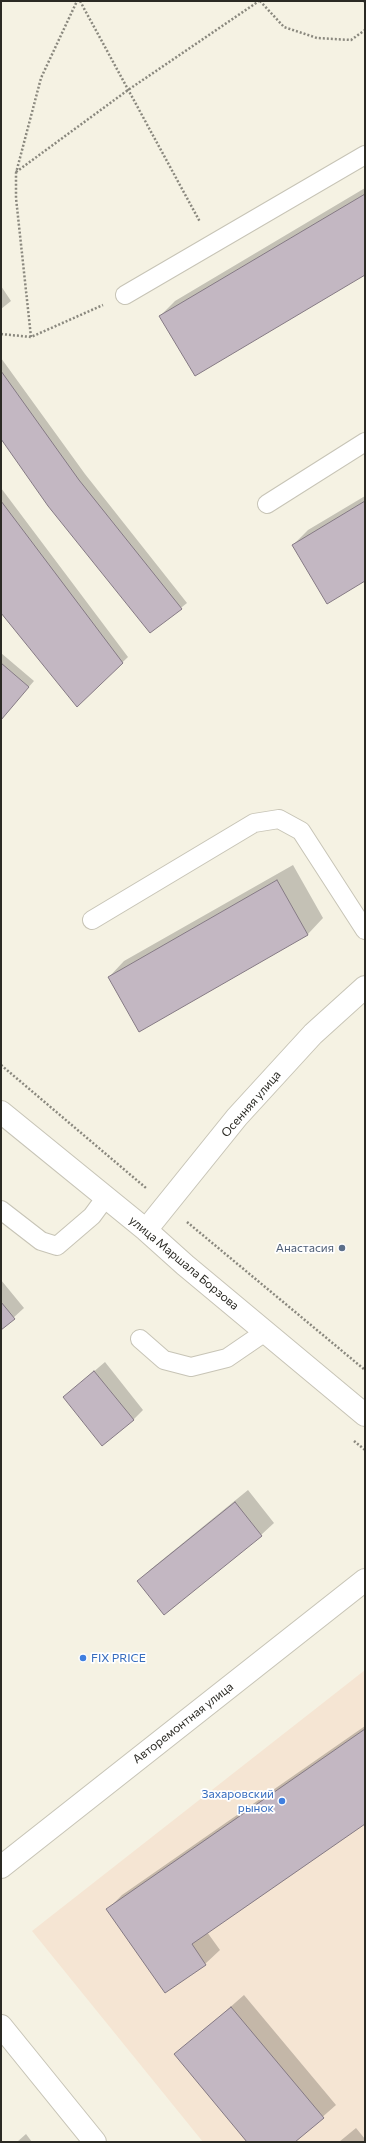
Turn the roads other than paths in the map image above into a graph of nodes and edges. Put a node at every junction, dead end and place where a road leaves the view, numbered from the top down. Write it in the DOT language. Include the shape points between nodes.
graph roads {
  1 [pos="365,155"];
  2 [pos="125,295"];
  3 [pos="365,442"];
  4 [pos="267,504"];
  5 [pos="92,920"];
  6 [pos="365,930"];
  7 [pos="365,987"];
  8 [pos="1,1112"];
  9 [pos="106,1197"];
  10 [pos="1,1210"];
  11 [pos="146,1230"];
  12 [pos="265,1332"];
  13 [pos="140,1339"];
  14 [pos="365,1415"];
  15 [pos="365,1580"];
  16 [pos="1,1867"];
  17 [pos="1,2026"];
  18 [pos="95,2142"];
  1 -- 2 [label="lane"];
  3 -- 4 [label="lane"];
  5 -- 6 [label="lane" via="254,823 280,819 301,831"];
  7 -- 11 [label="street, Осенняя улица" via="313,1034 242,1112"];
  8 -- 9 [label="street, улица Маршала Борзова"];
  9 -- 10 [label="lane" via="92,1216 57,1246 41,1241"];
  9 -- 11 [label="street, улица Маршала Борзова"];
  11 -- 12 [label="street, улица Маршала Борзова"];
  12 -- 13 [label="lane" via="227,1358 191,1367 164,1360"];
  12 -- 14 [label="street, улица Маршала Борзова"];
  15 -- 16 [label="street, Авторемонтная улица"];
  17 -- 18 [label="street"];
}
